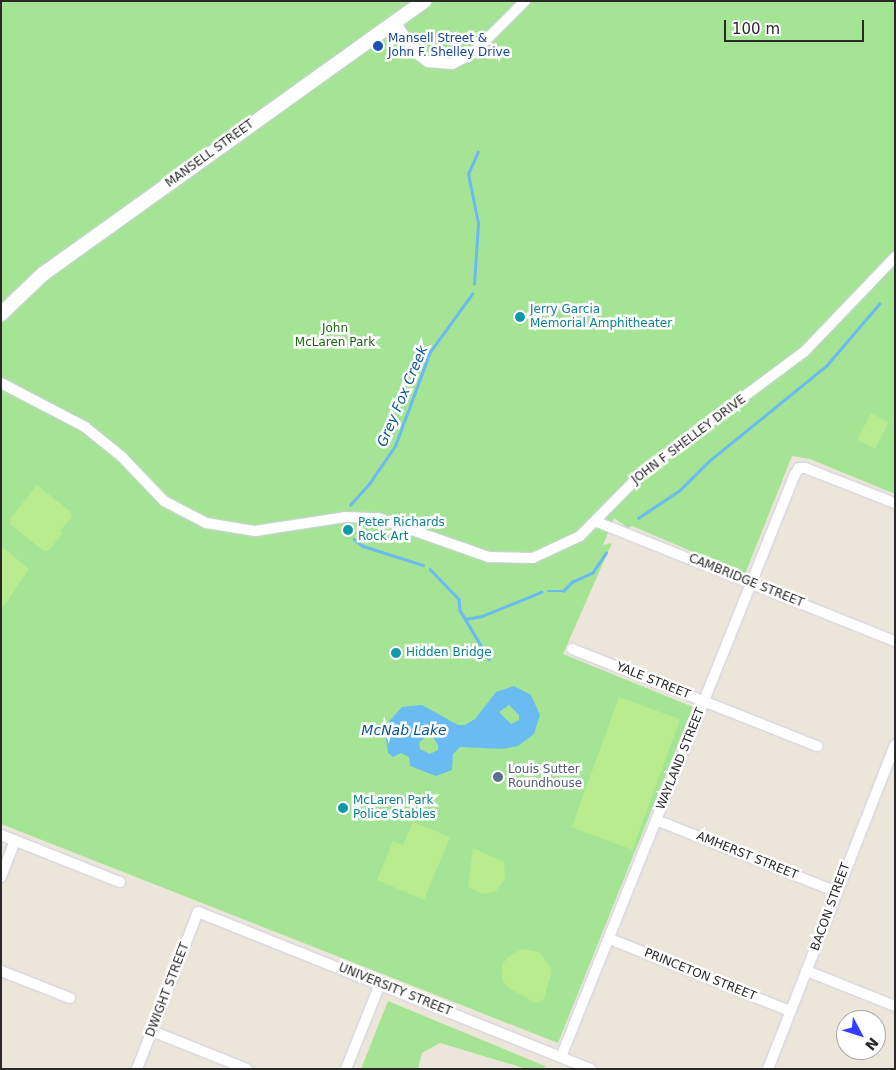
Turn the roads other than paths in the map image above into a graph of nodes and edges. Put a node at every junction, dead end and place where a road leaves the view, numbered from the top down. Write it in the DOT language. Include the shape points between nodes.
graph roads {
  1 [pos="424,1"];
  2 [pos="525,1"];
  3 [pos="395,22"];
  4 [pos="895,257"];
  5 [pos="1,314"];
  6 [pos="1,382"];
  7 [pos="895,504"];
  8 [pos="596,522"];
  9 [pos="751,583"];
  10 [pos="895,641"];
  11 [pos="572,650"];
  12 [pos="704,701"];
  13 [pos="816,746"];
  14 [pos="895,746"];
  15 [pos="656,820"];
  16 [pos="1,835"];
  17 [pos="15,841"];
  18 [pos="1,877"];
  19 [pos="120,882"];
  20 [pos="837,892"];
  21 [pos="198,912"];
  22 [pos="610,939"];
  23 [pos="1,971"];
  24 [pos="806,971"];
  25 [pos="380,984"];
  26 [pos="70,998"];
  27 [pos="895,1006"];
  28 [pos="790,1011"];
  29 [pos="152,1031"];
  30 [pos="562,1057"];
  31 [pos="137,1069"];
  32 [pos="247,1069"];
  33 [pos="346,1069"];
  34 [pos="591,1069"];
  35 [pos="768,1069"];
  1 -- 3 [label="street, MANSELL STREET"];
  2 -- 3 [label="street" via="472,54 452,64 428,62 416,53"];
  3 -- 5 [label="street, MANSELL STREET" via="42,274"];
  4 -- 8 [label="street, JOHN F SHELLEY DRIVE" via="805,351 644,470"];
  6 -- 8 [label="street, JOHN F SHELLEY DRIVE" via="98,436 177,510 222,528 271,530 345,517 378,518 473,553 518,560 549,553 580,536"];
  7 -- 9 [label="street, WAYLAND STREET" via="799,468"];
  8 -- 9 [label="street, CAMBRIDGE STREET"];
  9 -- 10 [label="street, CAMBRIDGE STREET"];
  9 -- 12 [label="street, WAYLAND STREET"];
  11 -- 12 [label="street, YALE STREET"];
  12 -- 13 [label="street, YALE STREET"];
  12 -- 15 [label="street, WAYLAND STREET"];
  14 -- 20 [label="street, BACON STREET"];
  15 -- 20 [label="street, AMHERST STREET"];
  15 -- 22 [label="street, WAYLAND STREET"];
  16 -- 17 [label="street"];
  17 -- 18 [label="street"];
  17 -- 19 [label="street"];
  20 -- 24 [label="street, BACON STREET"];
  21 -- 25 [label="street, UNIVERSITY STREET"];
  21 -- 29 [label="street, DWIGHT STREET"];
  22 -- 28 [label="street, PRINCETON STREET"];
  22 -- 30 [label="street, WAYLAND STREET"];
  23 -- 26 [label="street"];
  24 -- 27 [label="street"];
  24 -- 28 [label="street, BACON STREET"];
  25 -- 30 [label="street, UNIVERSITY STREET"];
  25 -- 33 [label="street"];
  28 -- 35 [label="street, BACON STREET"];
  29 -- 31 [label="street, DWIGHT STREET"];
  29 -- 32 [label="street"];
  30 -- 34 [label="street, UNIVERSITY STREET"];
}
